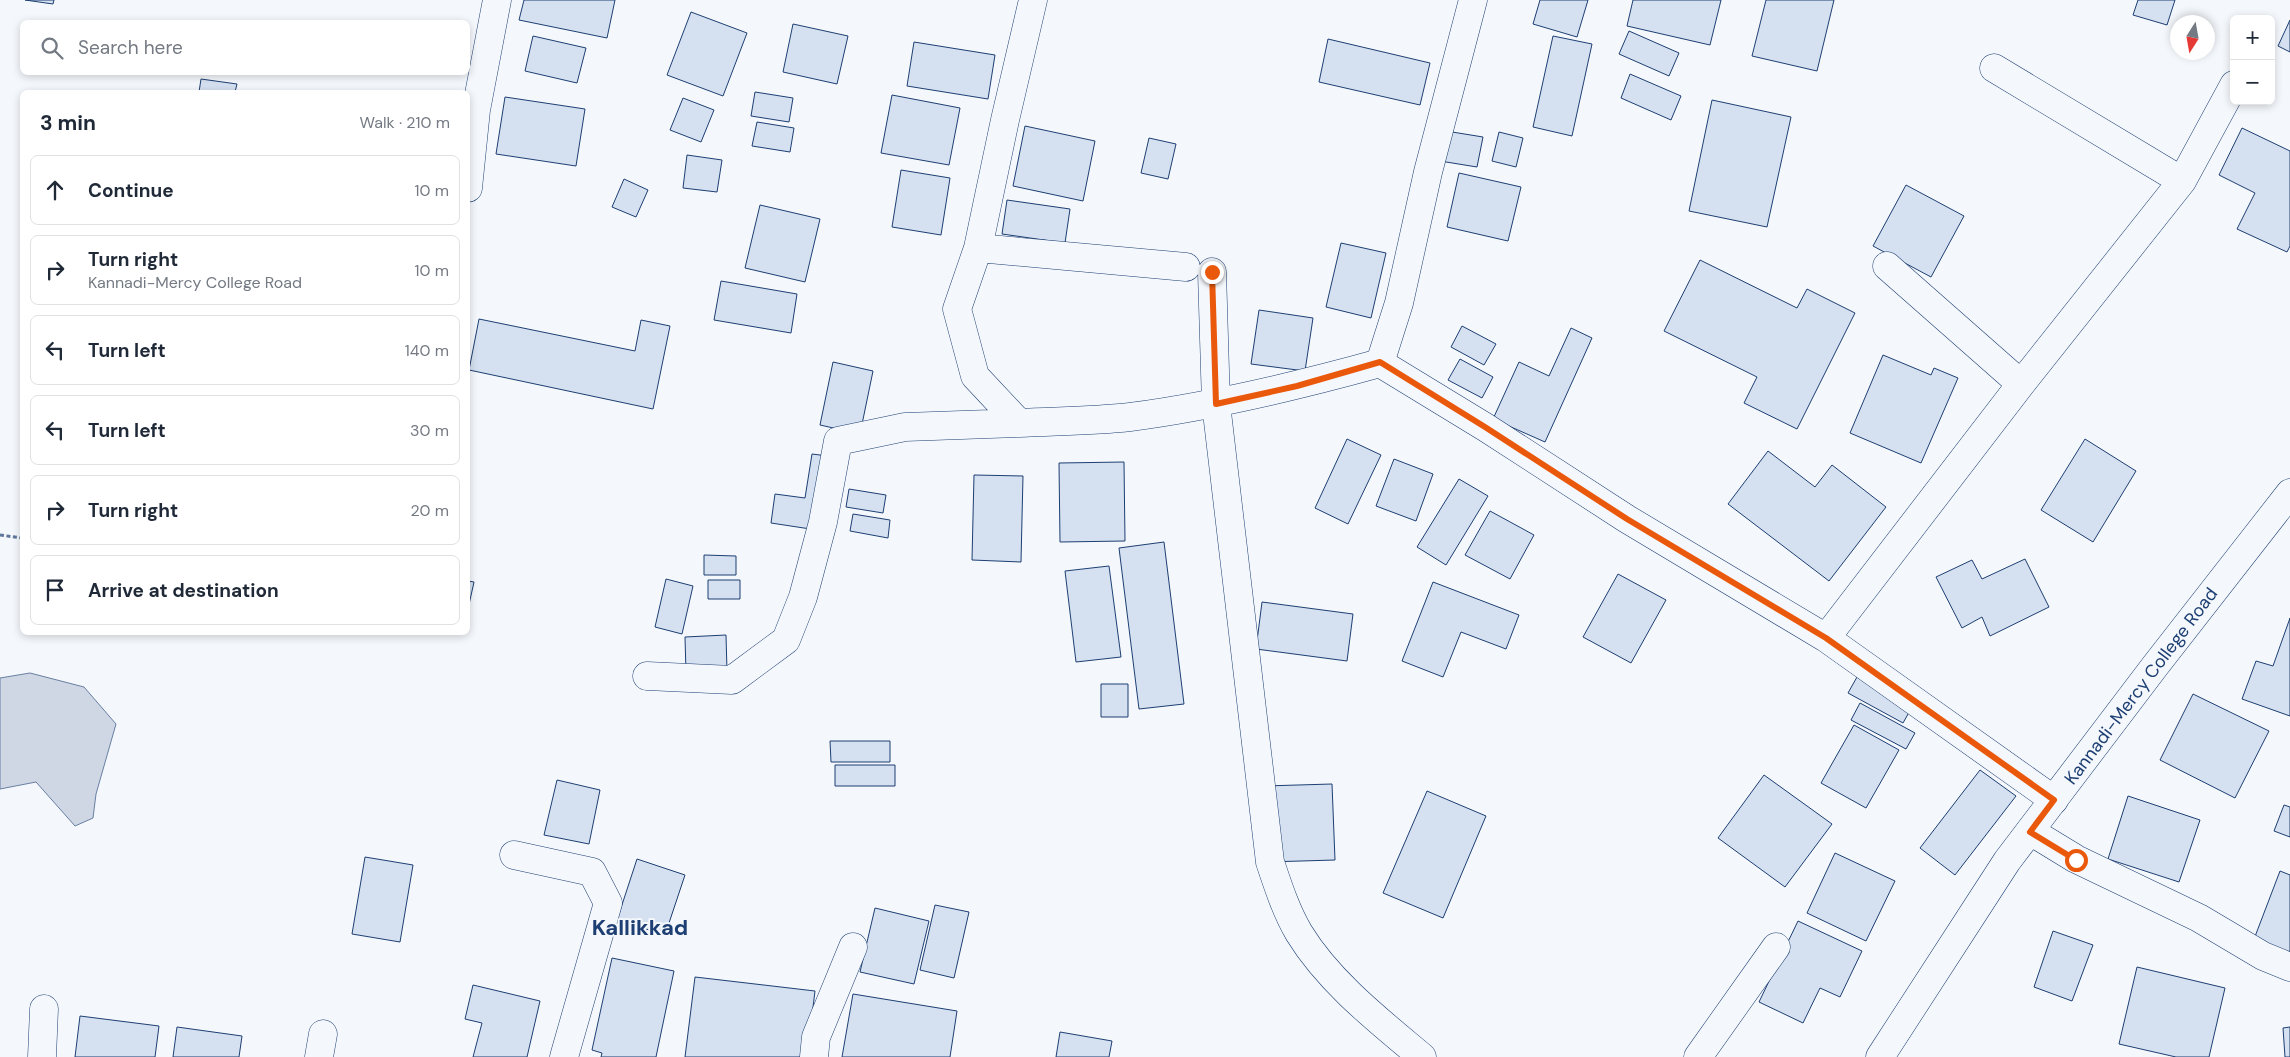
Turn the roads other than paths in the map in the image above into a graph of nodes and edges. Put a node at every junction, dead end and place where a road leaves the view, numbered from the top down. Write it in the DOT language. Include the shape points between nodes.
graph roads {
  1 [pos="498,0"];
  2 [pos="1033,0"];
  3 [pos="1473,0"];
  4 [pos="1994,68"];
  5 [pos="2230,93"];
  6 [pos="470,168"];
  7 [pos="2182,181"];
  8 [pos="978,248"];
  9 [pos="1887,266"];
  10 [pos="1380,362"];
  11 [pos="2021,384"];
  12 [pos="1216,404"];
  13 [pos="1019,423"];
  14 [pos="2290,493"];
  15 [pos="1826,638"];
  16 [pos="647,676"];
  17 [pos="2054,800"];
  18 [pos="2030,832"];
  19 [pos="514,855"];
  20 [pos="853,946"];
  21 [pos="1776,947"];
  22 [pos="2290,967"];
  23 [pos="44,1009"];
  24 [pos="42,1057"];
  25 [pos="564,1057"];
  26 [pos="814,1057"];
  27 [pos="1422,1057"];
  28 [pos="1698,1057"];
  29 [pos="1880,1057"];
  1 -- 6 [label="street" via="476,110"];
  2 -- 8 [label="street"];
  3 -- 10 [label="street" via="1428,172 1400,303"];
  4 -- 7 [label="street"];
  5 -- 7 [label="street"];
  7 -- 11 [label="street"];
  8 -- 12 [label="street" via="1199,270"];
  8 -- 13 [label="street" via="956,309 976,376"];
  9 -- 11 [label="street"];
  10 -- 12 [label="street" via="1297,386"];
  10 -- 15 [label="street" via="1627,519"];
  11 -- 15 [label="street"];
  12 -- 13 [label="street" via="1128,417"];
  12 -- 27 [label="street" via="1270,862 1280,893 1300,933 1329,972"];
  13 -- 16 [label="street" via="905,427 838,441 823,522 803,597 786,640 732,680"];
  14 -- 17 [label="street, Kannadi-Mercy College Road"];
  15 -- 17 [label="street"];
  17 -- 18 [label="street, Kannadi-Mercy College Road"];
  18 -- 22 [label="street" via="2076,860 2198,918 2263,956"];
  18 -- 29 [label="street, Kannadi-Mercy College Road" via="2007,861"];
  19 -- 25 [label="street" via="592,872 608,903"];
  20 -- 26 [label="street" via="816,1037"];
  21 -- 28 [label="street"];
  23 -- 24 [label="street"];
}
